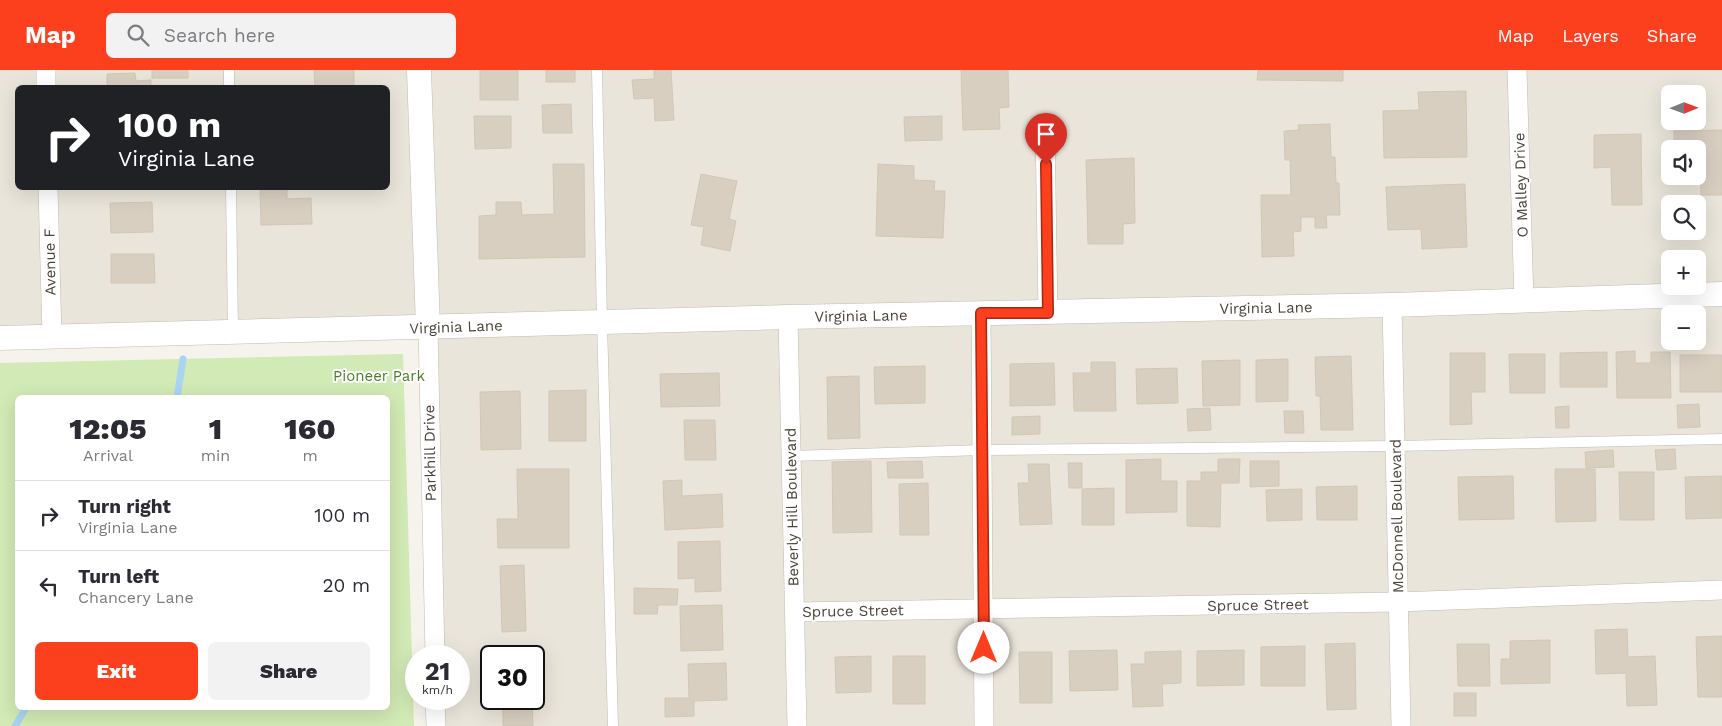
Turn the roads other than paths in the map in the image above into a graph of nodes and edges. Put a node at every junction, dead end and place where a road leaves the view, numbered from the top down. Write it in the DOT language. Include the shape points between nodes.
graph roads {
  1 [pos="46,70"];
  2 [pos="229,70"];
  3 [pos="419,70"];
  4 [pos="597,70"];
  5 [pos="1518,70"];
  6 [pos="46,85"];
  7 [pos="229,85"];
  8 [pos="1045,126"];
  9 [pos="48,190"];
  10 [pos="231,190"];
  11 [pos="1722,294"];
  12 [pos="1524,301"];
  13 [pos="1392,305"];
  14 [pos="981,313"];
  15 [pos="1048,313"];
  16 [pos="788,317"];
  17 [pos="602,322"];
  18 [pos="428,327"];
  19 [pos="233,332"];
  20 [pos="52,337"];
  21 [pos="0,338"];
  22 [pos="1722,439"];
  23 [pos="1395,446"];
  24 [pos="982,450"];
  25 [pos="791,456"];
  26 [pos="1722,590"];
  27 [pos="1398,602"];
  28 [pos="983,609"];
  29 [pos="794,612"];
  30 [pos="434,645"];
  31 [pos="435,710"];
  32 [pos="436,726"];
  33 [pos="613,726"];
  34 [pos="797,726"];
  35 [pos="984,726"];
  36 [pos="1401,726"];
  1 -- 6 [label="street"];
  2 -- 7 [label="lane"];
  3 -- 18 [label="street, Parkhill Drive"];
  4 -- 17 [label="lane"];
  5 -- 12 [label="street, O Malley Drive"];
  8 -- 15 [label="street"];
  9 -- 20 [label="street, Avenue F"];
  10 -- 19 [label="lane"];
  11 -- 12 [label="street, Virginia Lane"];
  12 -- 13 [label="street, Virginia Lane"];
  13 -- 15 [label="street, Virginia Lane"];
  13 -- 23 [label="street, McDonnell Boulevard"];
  14 -- 15 [label="street, Virginia Lane"];
  14 -- 16 [label="street, Virginia Lane"];
  14 -- 24 [label="street"];
  16 -- 17 [label="street, Virginia Lane"];
  16 -- 25 [label="street, Beverly Hill Boulevard"];
  17 -- 18 [label="street, Virginia Lane"];
  17 -- 33 [label="lane"];
  18 -- 19 [label="street, Virginia Lane"];
  18 -- 30 [label="street, Parkhill Drive"];
  19 -- 20 [label="street, Virginia Lane"];
  20 -- 21 [label="street, Virginia Lane"];
  22 -- 23 [label="lane"];
  23 -- 24 [label="lane"];
  23 -- 27 [label="street, McDonnell Boulevard"];
  24 -- 25 [label="lane"];
  24 -- 28 [label="street"];
  25 -- 29 [label="street, Beverly Hill Boulevard"];
  26 -- 27 [label="street, Spruce Street"];
  27 -- 28 [label="street, Spruce Street"];
  27 -- 36 [label="street, McDonnell Boulevard"];
  28 -- 29 [label="street, Spruce Street"];
  28 -- 35 [label="street"];
  29 -- 34 [label="street, Beverly Hill Boulevard"];
  31 -- 32 [label="street"];
}
